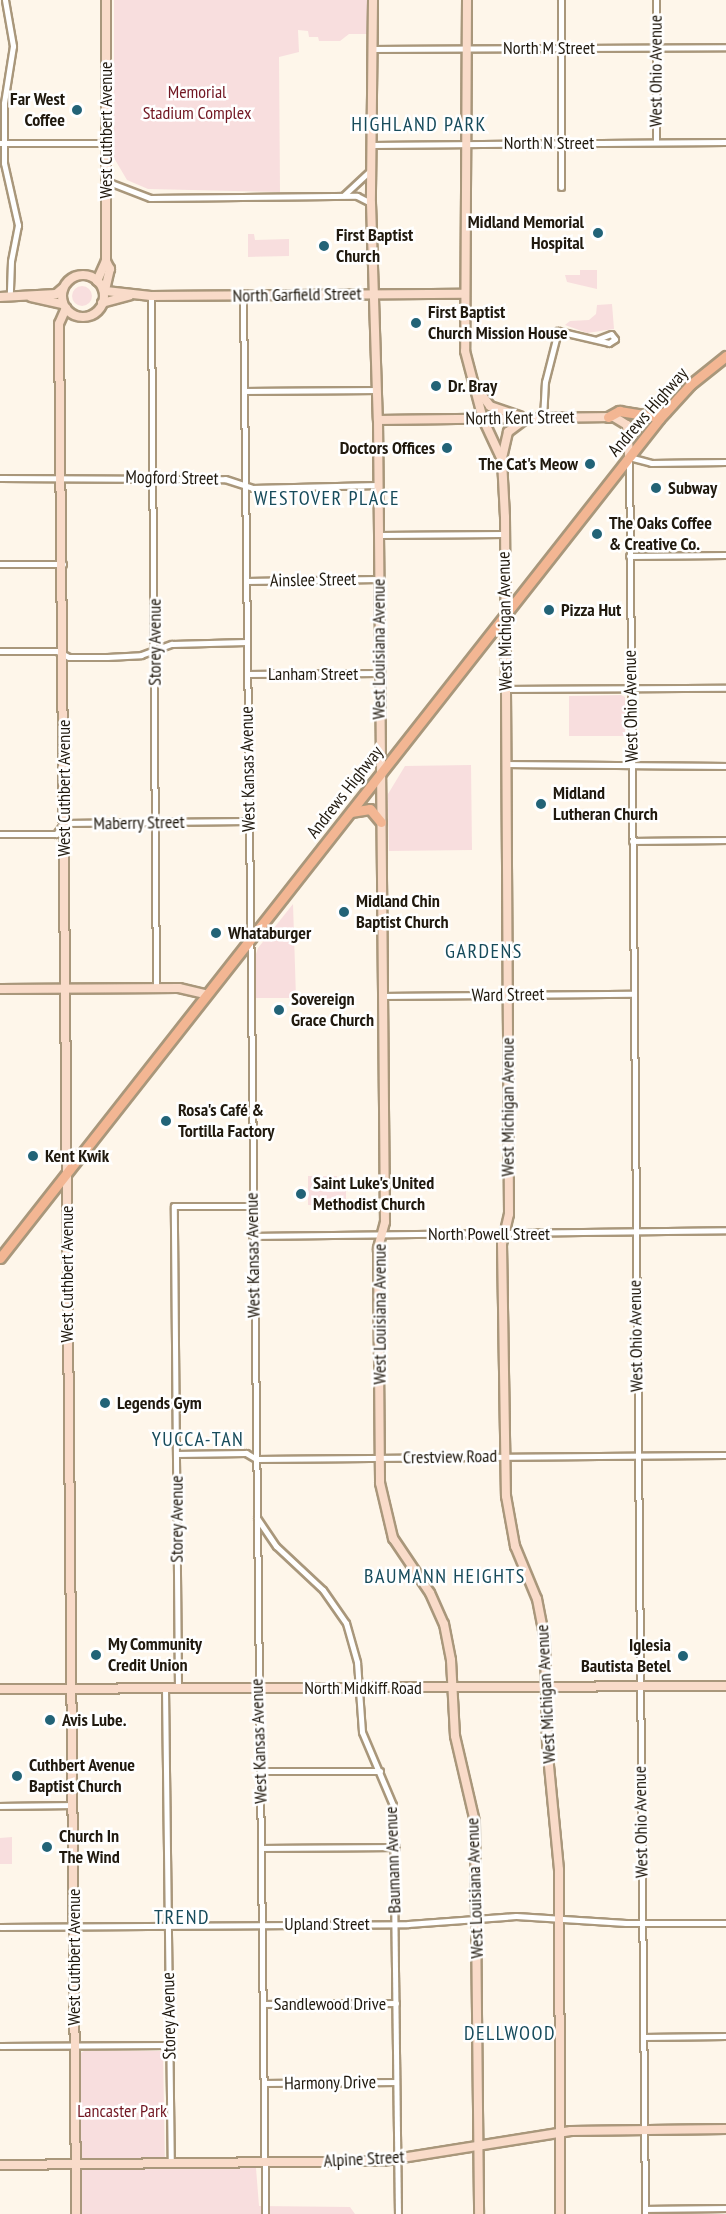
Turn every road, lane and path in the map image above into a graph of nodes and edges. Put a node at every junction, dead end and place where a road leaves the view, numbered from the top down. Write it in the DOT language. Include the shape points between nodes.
graph roads {
  1 [pos="5,0"];
  2 [pos="106,0"];
  3 [pos="373,0"];
  4 [pos="467,0"];
  5 [pos="561,0"];
  6 [pos="656,0"];
  7 [pos="656,47"];
  8 [pos="726,47"];
  9 [pos="467,48"];
  10 [pos="561,48"];
  11 [pos="373,49"];
  12 [pos="467,142"];
  13 [pos="561,142"];
  14 [pos="656,142"];
  15 [pos="726,142"];
  16 [pos="2,143"];
  17 [pos="106,143"];
  18 [pos="372,145"];
  19 [pos="371,170"];
  20 [pos="106,181"];
  21 [pos="561,187"];
  22 [pos="342,196"];
  23 [pos="371,203"];
  24 [pos="106,261"];
  25 [pos="97,281"];
  26 [pos="62,289"];
  27 [pos="105,291"];
  28 [pos="465,294"];
  29 [pos="376,295"];
  30 [pos="129,296"];
  31 [pos="151,296"];
  32 [pos="243,296"];
  33 [pos="0,297"];
  34 [pos="10,297"];
  35 [pos="31,297"];
  36 [pos="102,303"];
  37 [pos="64,306"];
  38 [pos="73,314"];
  39 [pos="61,333"];
  40 [pos="597,339"];
  41 [pos="726,356"];
  42 [pos="474,385"];
  43 [pos="377,390"];
  44 [pos="245,392"];
  45 [pos="665,412"];
  46 [pos="608,417"];
  47 [pos="483,419"];
  48 [pos="529,419"];
  49 [pos="543,419"];
  50 [pos="378,420"];
  51 [pos="629,457"];
  52 [pos="502,460"];
  53 [pos="726,462"];
  54 [pos="63,477"];
  55 [pos="154,477"];
  56 [pos="0,478"];
  57 [pos="378,485"];
  58 [pos="245,486"];
  59 [pos="504,534"];
  60 [pos="379,535"];
  61 [pos="726,555"];
  62 [pos="629,556"];
  63 [pos="0,564"];
  64 [pos="63,564"];
  65 [pos="379,579"];
  66 [pos="246,580"];
  67 [pos="505,616"];
  68 [pos="246,642"];
  69 [pos="155,648"];
  70 [pos="0,651"];
  71 [pos="63,654"];
  72 [pos="379,673"];
  73 [pos="247,674"];
  74 [pos="726,688"];
  75 [pos="506,689"];
  76 [pos="630,689"];
  77 [pos="506,764"];
  78 [pos="631,765"];
  79 [pos="726,766"];
  80 [pos="381,774"];
  81 [pos="351,812"];
  82 [pos="249,821"];
  83 [pos="381,822"];
  84 [pos="156,823"];
  85 [pos="64,824"];
  86 [pos="0,834"];
  87 [pos="726,840"];
  88 [pos="632,841"];
  89 [pos="250,941"];
  90 [pos="65,988"];
  91 [pos="156,988"];
  92 [pos="0,989"];
  93 [pos="206,994"];
  94 [pos="633,994"];
  95 [pos="508,995"];
  96 [pos="383,996"];
  97 [pos="67,1173"];
  98 [pos="252,1206"];
  99 [pos="726,1230"];
  100 [pos="635,1233"];
  101 [pos="505,1234"];
  102 [pos="380,1235"];
  103 [pos="252,1236"];
  104 [pos="0,1258"];
  105 [pos="176,1454"];
  106 [pos="638,1455"];
  107 [pos="726,1455"];
  108 [pos="505,1456"];
  109 [pos="255,1458"];
  110 [pos="380,1458"];
  111 [pos="255,1514"];
  112 [pos="726,1686"];
  113 [pos="259,1687"];
  114 [pos="640,1687"];
  115 [pos="72,1688"];
  116 [pos="165,1688"];
  117 [pos="178,1688"];
  118 [pos="358,1688"];
  119 [pos="452,1688"];
  120 [pos="546,1688"];
  121 [pos="0,1689"];
  122 [pos="380,1770"];
  123 [pos="261,1772"];
  124 [pos="73,1805"];
  125 [pos="0,1806"];
  126 [pos="396,1847"];
  127 [pos="262,1848"];
  128 [pos="558,1918"];
  129 [pos="478,1919"];
  130 [pos="726,1923"];
  131 [pos="263,1924"];
  132 [pos="396,1924"];
  133 [pos="642,1924"];
  134 [pos="168,1926"];
  135 [pos="0,1927"];
  136 [pos="74,1927"];
  137 [pos="396,2003"];
  138 [pos="264,2004"];
  139 [pos="726,2036"];
  140 [pos="643,2037"];
  141 [pos="170,2044"];
  142 [pos="75,2045"];
  143 [pos="0,2046"];
  144 [pos="396,2082"];
  145 [pos="264,2083"];
  146 [pos="726,2129"];
  147 [pos="644,2130"];
  148 [pos="558,2132"];
  149 [pos="478,2146"];
  150 [pos="397,2159"];
  151 [pos="265,2162"];
  152 [pos="171,2163"];
  153 [pos="0,2164"];
  154 [pos="76,2164"];
  155 [pos="726,2208"];
  156 [pos="645,2211"];
  157 [pos="76,2214"];
  158 [pos="265,2214"];
  159 [pos="398,2214"];
  160 [pos="479,2214"];
  161 [pos="560,2214"];
  1 -- 16 [label="street" via="12,46"];
  2 -- 17 [label="street, West Cuthbert Avenue"];
  3 -- 11 [label="street, West Louisiana Avenue"];
  4 -- 9 [label="street, West Michigan Avenue"];
  5 -- 10 [label="street"];
  6 -- 7 [label="street, West Ohio Avenue"];
  7 -- 8 [label="street, North M Street"];
  7 -- 10 [label="street, North M Street"];
  7 -- 14 [label="street, West Ohio Avenue"];
  9 -- 10 [label="street, North M Street"];
  9 -- 11 [label="street, North M Street"];
  9 -- 12 [label="street, West Michigan Avenue"];
  10 -- 13 [label="street"];
  11 -- 18 [label="street, West Louisiana Avenue"];
  12 -- 13 [label="street, North N Street"];
  12 -- 18 [label="street, North N Street"];
  12 -- 28 [label="street, West Michigan Avenue"];
  13 -- 14 [label="street, North N Street"];
  13 -- 21 [label="street"];
  14 -- 15 [label="street, North N Street"];
  16 -- 17 [label="street"];
  16 -- 34 [label="street" via="18,225"];
  17 -- 20 [label="street, West Cuthbert Avenue"];
  18 -- 19 [label="street, West Louisiana Avenue"];
  19 -- 22 [label="street"];
  19 -- 23 [label="street, West Louisiana Avenue"];
  20 -- 22 [label="street" via="150,198"];
  20 -- 24 [label="street, West Cuthbert Avenue"];
  22 -- 23 [label="street" via="357,196"];
  23 -- 29 [label="street, West Louisiana Avenue"];
  24 -- 25 [label="street, West Cuthbert Avenue"];
  24 -- 27 [label="street, West Cuthbert Avenue" via="109,276"];
  25 -- 26 [label="street" via="78,276"];
  25 -- 27 [label="street"];
  26 -- 35 [label="street" via="56,294"];
  26 -- 37 [label="street"];
  27 -- 30 [label="street"];
  27 -- 36 [label="street"];
  28 -- 29 [label="street, North Garfield Street"];
  28 -- 42 [label="street, West Michigan Avenue" via="465,351"];
  29 -- 32 [label="street, North Garfield Street"];
  29 -- 43 [label="street, West Louisiana Avenue"];
  30 -- 31 [label="street, North Garfield Street"];
  30 -- 36 [label="street"];
  31 -- 32 [label="street, North Garfield Street"];
  31 -- 55 [label="street, Storey Avenue"];
  32 -- 44 [label="street, West Kansas Avenue"];
  33 -- 34 [label="street"];
  34 -- 35 [label="street"];
  35 -- 37 [label="street"];
  36 -- 38 [label="street" via="85,315"];
  37 -- 38 [label="street"];
  37 -- 39 [label="street, West Cuthbert Avenue" via="58,324"];
  38 -- 39 [label="street"];
  39 -- 54 [label="street, West Cuthbert Avenue"];
  40 -- 49 [label="street" via="558,331 545,382"];
  41 -- 45 [label="main road, Andrews Highway"];
  42 -- 47 [label="street, West Michigan Avenue"];
  42 -- 48 [label="street" via="490,406"];
  43 -- 44 [label="street"];
  43 -- 50 [label="street, West Louisiana Avenue"];
  44 -- 58 [label="street, West Kansas Avenue"];
  45 -- 46 [label="main road" via="651,416 618,411"];
  45 -- 51 [label="main road, Andrews Highway"];
  46 -- 49 [label="street, North Kent Street"];
  46 -- 51 [label="street" via="627,424"];
  47 -- 48 [label="street, North Kent Street"];
  47 -- 50 [label="street, North Kent Street"];
  47 -- 52 [label="street, West Michigan Avenue"];
  48 -- 49 [label="street, North Kent Street"];
  48 -- 52 [label="street" via="510,428"];
  50 -- 57 [label="street, West Louisiana Avenue"];
  51 -- 53 [label="street" via="651,463"];
  51 -- 62 [label="street, West Ohio Avenue"];
  51 -- 67 [label="main road, Andrews Highway"];
  52 -- 59 [label="street, West Michigan Avenue"];
  54 -- 55 [label="street, Mogford Street"];
  54 -- 56 [label="street, Mogford Street"];
  54 -- 64 [label="street, West Cuthbert Avenue"];
  55 -- 58 [label="street, Mogford Street" via="225,479"];
  55 -- 69 [label="street, Storey Avenue"];
  57 -- 58 [label="street, Mogford Street"];
  57 -- 60 [label="street, West Louisiana Avenue"];
  58 -- 66 [label="street, West Kansas Avenue"];
  59 -- 60 [label="street"];
  59 -- 67 [label="street, West Michigan Avenue"];
  60 -- 65 [label="street, West Louisiana Avenue"];
  61 -- 62 [label="street"];
  62 -- 76 [label="street, West Ohio Avenue"];
  63 -- 64 [label="street"];
  64 -- 71 [label="street, West Cuthbert Avenue"];
  65 -- 66 [label="street, Ainslee Street"];
  65 -- 72 [label="street, West Louisiana Avenue"];
  66 -- 68 [label="street, West Kansas Avenue"];
  67 -- 75 [label="street, West Michigan Avenue"];
  67 -- 80 [label="main road, Andrews Highway"];
  68 -- 69 [label="street"];
  68 -- 73 [label="street, West Kansas Avenue"];
  69 -- 71 [label="street" via="141,655"];
  69 -- 84 [label="street, Storey Avenue"];
  70 -- 71 [label="street"];
  71 -- 85 [label="street, West Cuthbert Avenue"];
  72 -- 73 [label="street, Lanham Street"];
  72 -- 80 [label="street, West Louisiana Avenue"];
  73 -- 82 [label="street, West Kansas Avenue"];
  74 -- 76 [label="street"];
  75 -- 76 [label="street"];
  75 -- 77 [label="street, West Michigan Avenue"];
  76 -- 78 [label="street, West Ohio Avenue"];
  77 -- 78 [label="street"];
  77 -- 95 [label="street, West Michigan Avenue"];
  78 -- 79 [label="street"];
  78 -- 88 [label="street, West Ohio Avenue"];
  80 -- 81 [label="main road, Andrews Highway"];
  80 -- 83 [label="street, West Louisiana Avenue"];
  81 -- 83 [label="main road" via="370,809"];
  81 -- 89 [label="main road, Andrews Highway"];
  82 -- 84 [label="street, Maberry Street"];
  82 -- 89 [label="street, West Kansas Avenue"];
  83 -- 96 [label="street, West Louisiana Avenue"];
  84 -- 85 [label="street, Maberry Street"];
  84 -- 91 [label="street, Storey Avenue"];
  85 -- 86 [label="street, Maberry Street" via="56,834"];
  85 -- 90 [label="street, West Cuthbert Avenue"];
  87 -- 88 [label="street"];
  88 -- 94 [label="street, West Ohio Avenue"];
  89 -- 93 [label="main road, Andrews Highway"];
  89 -- 98 [label="street, West Kansas Avenue"];
  90 -- 91 [label="street"];
  90 -- 92 [label="street"];
  90 -- 97 [label="street, West Cuthbert Avenue"];
  91 -- 93 [label="street"];
  93 -- 97 [label="main road, Andrews Highway"];
  94 -- 95 [label="street, Ward Street"];
  94 -- 100 [label="street, West Ohio Avenue"];
  95 -- 96 [label="street, Ward Street"];
  95 -- 101 [label="street, West Michigan Avenue" via="509,1214"];
  96 -- 102 [label="street, West Louisiana Avenue" via="385,1222"];
  97 -- 104 [label="main road, Andrews Highway"];
  97 -- 115 [label="street, West Cuthbert Avenue"];
  98 -- 103 [label="street, West Kansas Avenue"];
  98 -- 105 [label="street, Storey Avenue" via="174,1206"];
  99 -- 100 [label="street, North Powell Street"];
  100 -- 101 [label="street, North Powell Street"];
  100 -- 106 [label="street, West Ohio Avenue"];
  101 -- 102 [label="street, North Powell Street"];
  101 -- 108 [label="street, West Michigan Avenue"];
  102 -- 103 [label="street, North Powell Street"];
  102 -- 110 [label="street, West Louisiana Avenue"];
  103 -- 109 [label="street, West Kansas Avenue"];
  105 -- 109 [label="street, Crestview Road" via="246,1453"];
  105 -- 117 [label="street, Storey Avenue"];
  106 -- 107 [label="street, Crestview Road"];
  106 -- 108 [label="street, Crestview Road"];
  106 -- 114 [label="street, West Ohio Avenue"];
  108 -- 110 [label="street, Crestview Road"];
  108 -- 120 [label="street, West Michigan Avenue" via="511,1528 541,1616"];
  109 -- 110 [label="street, Crestview Road"];
  109 -- 111 [label="street, West Kansas Avenue"];
  110 -- 119 [label="street, West Louisiana Avenue" via="385,1515 398,1548 430,1593 444,1624"];
  111 -- 113 [label="street, West Kansas Avenue"];
  111 -- 118 [label="street, Baumann Avenue" via="276,1546 323,1590 342,1615 355,1649"];
  112 -- 114 [label="street, North Midkiff Road"];
  113 -- 117 [label="street, North Midkiff Road"];
  113 -- 118 [label="street, North Midkiff Road"];
  113 -- 123 [label="street, West Kansas Avenue"];
  114 -- 120 [label="street, North Midkiff Road"];
  114 -- 133 [label="street, West Ohio Avenue"];
  115 -- 116 [label="street, North Midkiff Road"];
  115 -- 121 [label="street, North Midkiff Road"];
  115 -- 124 [label="street, West Cuthbert Avenue"];
  116 -- 117 [label="street, North Midkiff Road"];
  116 -- 134 [label="street, Storey Avenue"];
  118 -- 119 [label="street, North Midkiff Road"];
  118 -- 122 [label="street, Baumann Avenue" via="362,1732"];
  119 -- 120 [label="street, North Midkiff Road"];
  119 -- 129 [label="street, West Louisiana Avenue" via="455,1736 475,1822"];
  120 -- 128 [label="street, West Michigan Avenue" via="558,1853"];
  122 -- 123 [label="street"];
  122 -- 126 [label="street, Baumann Avenue" via="393,1805"];
  123 -- 127 [label="street, West Kansas Avenue"];
  124 -- 125 [label="street"];
  124 -- 136 [label="street, West Cuthbert Avenue"];
  126 -- 127 [label="street"];
  126 -- 132 [label="street, Baumann Avenue"];
  127 -- 131 [label="street, West Kansas Avenue"];
  128 -- 129 [label="street, Upland Street"];
  128 -- 133 [label="street, Upland Street"];
  128 -- 148 [label="street, West Michigan Avenue"];
  129 -- 132 [label="street, Upland Street"];
  129 -- 149 [label="street, West Louisiana Avenue"];
  130 -- 133 [label="street, Upland Street"];
  131 -- 132 [label="street, Upland Street"];
  131 -- 134 [label="street, Upland Street"];
  131 -- 138 [label="street, West Kansas Avenue"];
  132 -- 137 [label="street, Baumann Avenue"];
  133 -- 140 [label="street, West Ohio Avenue"];
  134 -- 136 [label="street, Upland Street"];
  134 -- 141 [label="street, Storey Avenue"];
  135 -- 136 [label="street, Upland Street"];
  136 -- 142 [label="street, West Cuthbert Avenue"];
  137 -- 138 [label="street, Sandlewood Drive"];
  137 -- 144 [label="street, Baumann Avenue"];
  138 -- 145 [label="street, West Kansas Avenue"];
  139 -- 140 [label="street"];
  140 -- 147 [label="street, West Ohio Avenue"];
  141 -- 142 [label="street"];
  141 -- 152 [label="street, Storey Avenue"];
  142 -- 143 [label="street"];
  142 -- 154 [label="street, West Cuthbert Avenue"];
  144 -- 145 [label="street, Harmony Drive"];
  144 -- 150 [label="street, Baumann Avenue"];
  145 -- 151 [label="street, West Kansas Avenue"];
  146 -- 147 [label="street, Alpine Street"];
  147 -- 148 [label="street, Alpine Street"];
  147 -- 156 [label="street, West Ohio Avenue"];
  148 -- 149 [label="street, Alpine Street"];
  148 -- 161 [label="street, West Michigan Avenue"];
  149 -- 150 [label="street, Alpine Street"];
  149 -- 160 [label="street, West Louisiana Avenue"];
  150 -- 151 [label="street, Alpine Street"];
  150 -- 159 [label="street, Baumann Avenue"];
  151 -- 152 [label="street, Alpine Street"];
  151 -- 158 [label="street, West Kansas Avenue"];
  152 -- 154 [label="street, Alpine Street"];
  153 -- 154 [label="street, Alpine Street"];
  154 -- 157 [label="street, West Cuthbert Avenue"];
  155 -- 156 [label="street"];
}
